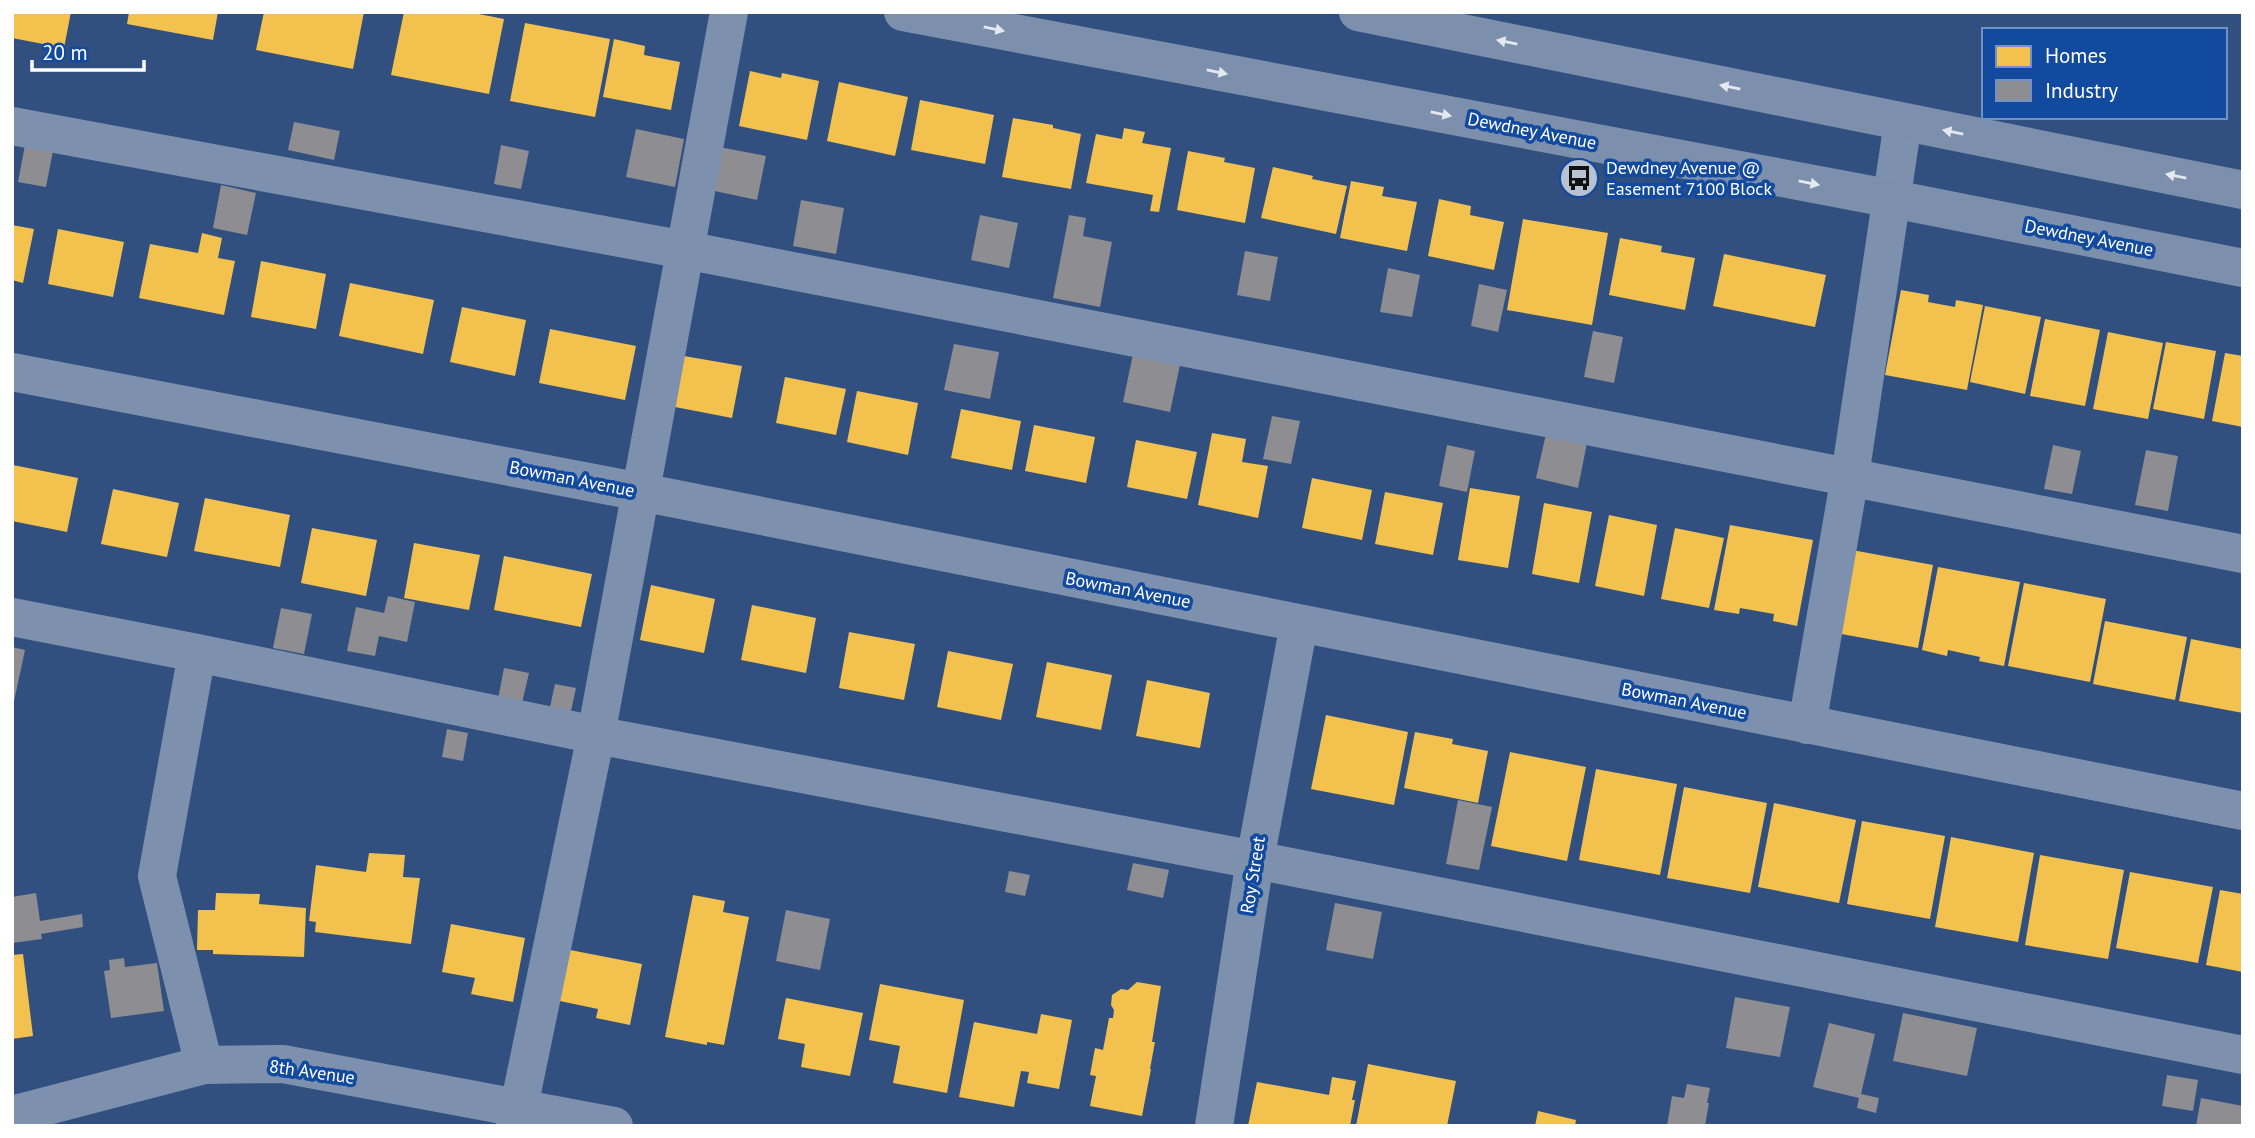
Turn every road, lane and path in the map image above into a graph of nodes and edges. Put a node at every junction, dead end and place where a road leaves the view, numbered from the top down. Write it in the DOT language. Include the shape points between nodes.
graph roads {
  1 [pos="729,12"];
  2 [pos="903,12"];
  3 [pos="1358,12"];
  4 [pos="1903,122"];
  5 [pos="12,126"];
  6 [pos="2243,190"];
  7 [pos="1893,199"];
  8 [pos="685,250"];
  9 [pos="2243,268"];
  10 [pos="12,372"];
  11 [pos="1850,476"];
  12 [pos="641,492"];
  13 [pos="2243,554"];
  14 [pos="12,617"];
  15 [pos="1299,624"];
  16 [pos="197,653"];
  17 [pos="1807,725"];
  18 [pos="596,735"];
  19 [pos="2243,811"];
  20 [pos="1255,860"];
  21 [pos="2243,1055"];
  22 [pos="204,1065"];
  23 [pos="12,1115"];
  24 [pos="517,1117"];
  25 [pos="614,1126"];
  26 [pos="1214,1126"];
  1 -- 8 [label="street"];
  2 -- 7 [label="main road, Dewdney Avenue, one-way"];
  4 -- 3 [label="main road, one-way"];
  6 -- 4 [label="main road, one-way"];
  4 -- 7 [label="street"];
  5 -- 8 [label="street"];
  7 -- 9 [label="main road, Dewdney Avenue"];
  7 -- 11 [label="street"];
  8 -- 11 [label="street"];
  8 -- 12 [label="street"];
  10 -- 12 [label="street, Bowman Avenue"];
  11 -- 13 [label="street"];
  11 -- 17 [label="street"];
  12 -- 15 [label="street, Bowman Avenue"];
  12 -- 18 [label="street"];
  14 -- 16 [label="street"];
  15 -- 17 [label="street, Bowman Avenue"];
  15 -- 20 [label="street, Roy Street"];
  16 -- 18 [label="street"];
  16 -- 22 [label="street" via="157,876"];
  17 -- 19 [label="street, Bowman Avenue"];
  18 -- 20 [label="street"];
  18 -- 24 [label="street"];
  20 -- 21 [label="street"];
  20 -- 26 [label="street, Roy Street"];
  22 -- 23 [label="street, 8th Avenue"];
  22 -- 24 [label="street, 8th Avenue" via="283,1064"];
  24 -- 25 [label="street, 8th Avenue"];
}
